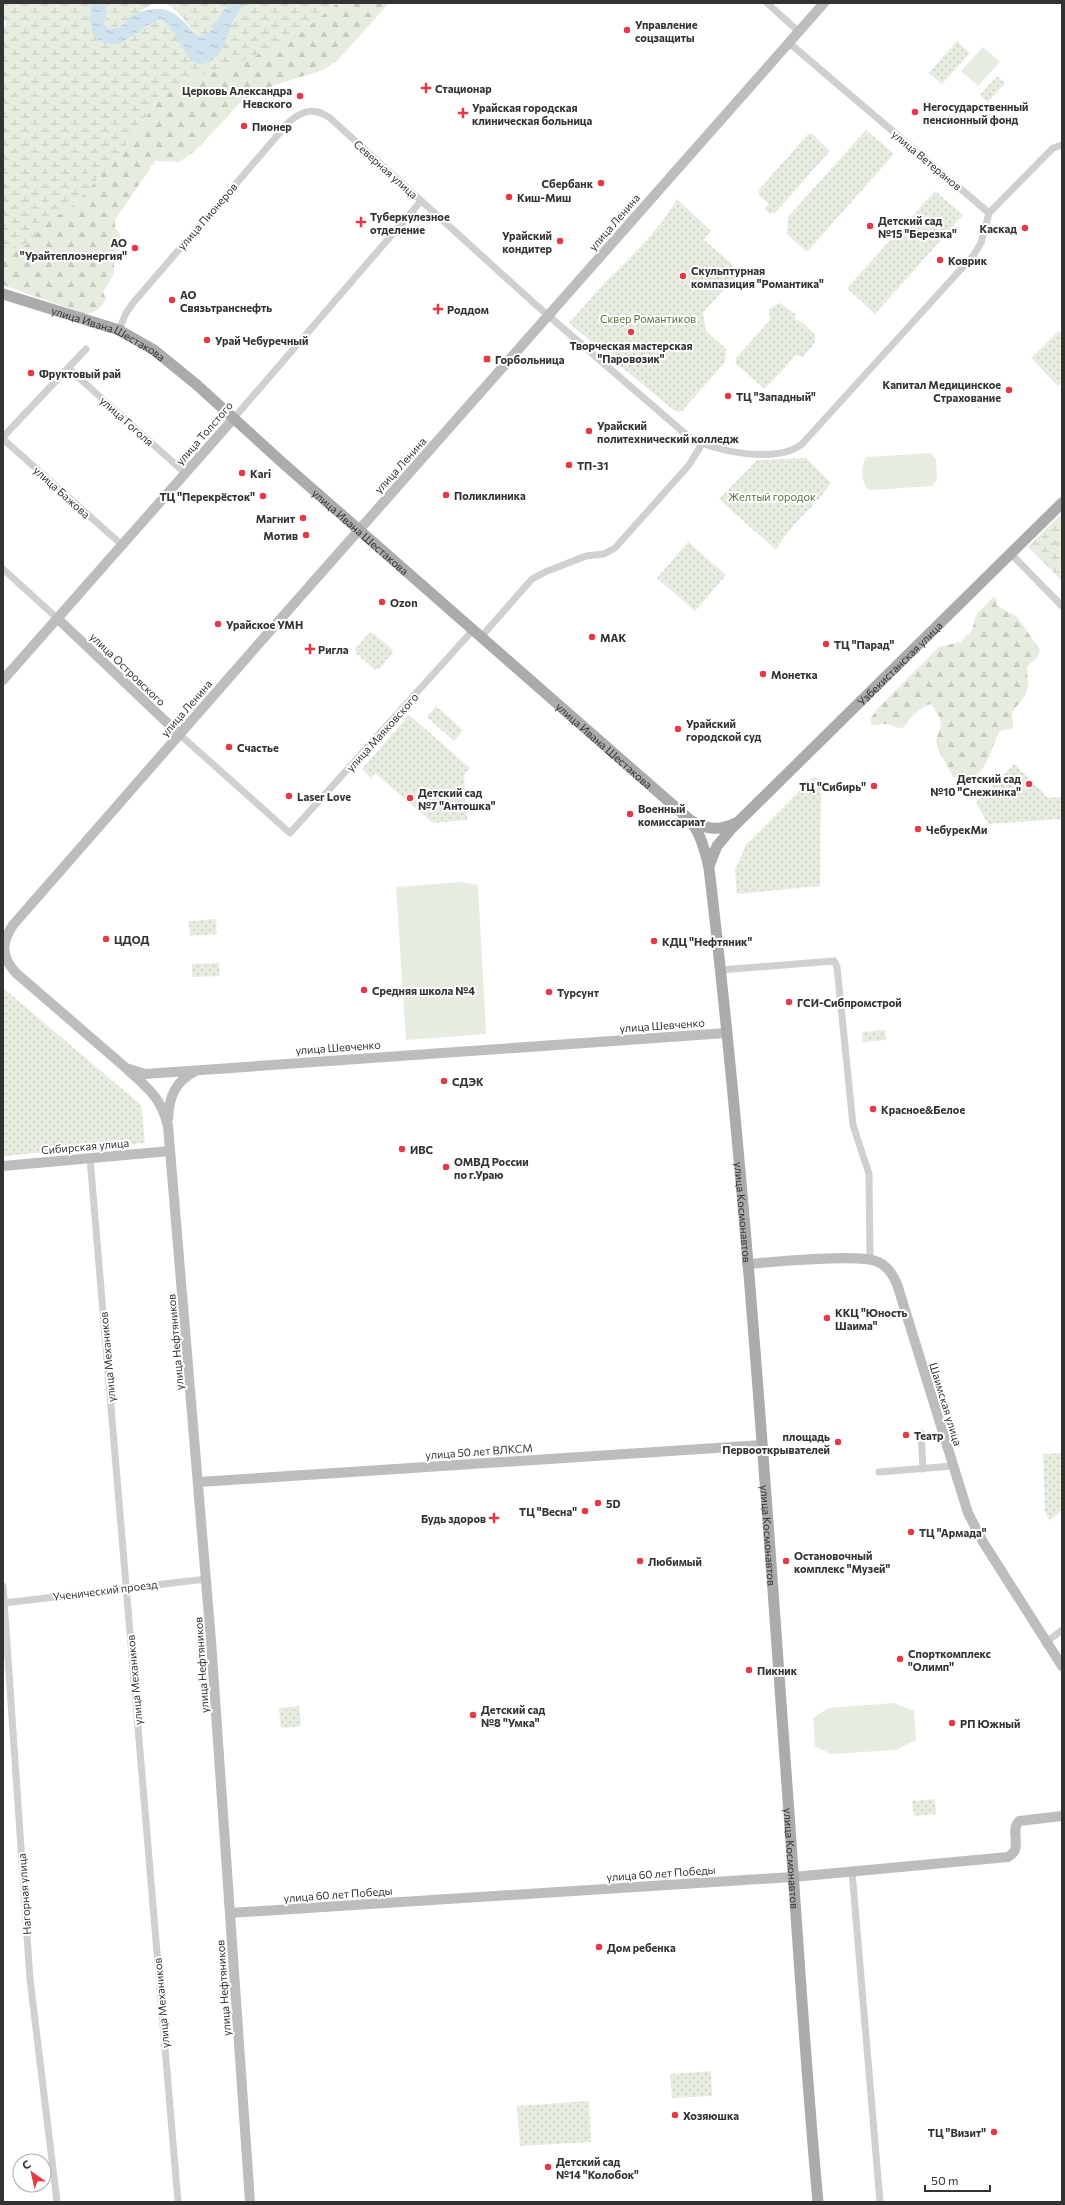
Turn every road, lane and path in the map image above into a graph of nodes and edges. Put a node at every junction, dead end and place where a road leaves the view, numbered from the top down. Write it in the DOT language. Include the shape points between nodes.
graph roads {
  1 [pos="767,3"];
  2 [pos="824,3"];
  3 [pos="798,31"];
  4 [pos="788,42"];
  5 [pos="308,111"];
  6 [pos="1062,145"];
  7 [pos="421,202"];
  8 [pos="990,213"];
  9 [pos="3,294"];
  10 [pos="548,316"];
  11 [pos="119,330"];
  12 [pos="86,349"];
  13 [pos="68,368"];
  14 [pos="234,418"];
  15 [pos="3,438"];
  16 [pos="702,444"];
  17 [pos="185,473"];
  18 [pos="1062,503"];
  19 [pos="359,530"];
  20 [pos="122,545"];
  21 [pos="1011,554"];
  22 [pos="3,569"];
  23 [pos="1062,606"];
  24 [pos="57,618"];
  25 [pos="477,633"];
  26 [pos="3,680"];
  27 [pos="179,734"];
  28 [pos="690,820"];
  29 [pos="736,823"];
  30 [pos="290,834"];
  31 [pos="709,868"];
  32 [pos="3,949"];
  33 [pos="720,970"];
  34 [pos="726,1033"];
  35 [pos="126,1068"];
  36 [pos="198,1070"];
  37 [pos="168,1126"];
  38 [pos="170,1150"];
  39 [pos="90,1158"];
  40 [pos="3,1166"];
  41 [pos="870,1259"];
  42 [pos="747,1264"];
  43 [pos="921,1433"];
  44 [pos="761,1445"];
  45 [pos="953,1466"];
  46 [pos="923,1469"];
  47 [pos="879,1472"];
  48 [pos="199,1482"];
  49 [pos="206,1579"];
  50 [pos="3,1586"];
  51 [pos="127,1587"];
  52 [pos="4,1603"];
  53 [pos="1062,1630"];
  54 [pos="1045,1642"];
  55 [pos="1062,1666"];
  56 [pos="7,1695"];
  57 [pos="1062,1816"];
  58 [pos="852,1871"];
  59 [pos="793,1877"];
  60 [pos="230,1913"];
  61 [pos="57,2202"];
  62 [pos="178,2202"];
  63 [pos="250,2202"];
  64 [pos="818,2202"];
  65 [pos="880,2202"];
  1 -- 3 [label="street"];
  2 -- 3 [label="main road, улица Ленина"];
  3 -- 4 [label="main road, улица Ленина"];
  4 -- 8 [label="street, улица Ветеранов"];
  4 -- 10 [label="main road, улица Ленина"];
  5 -- 7 [label="street, Северная улица" via="322,112 330,118"];
  5 -- 11 [label="street, улица Пионеров" via="300,113 289,122 210,212 130,308"];
  6 -- 8 [label="street" via="1053,148"];
  7 -- 10 [label="street, Северная улица"];
  7 -- 14 [label="street, улица Толстого"];
  8 -- 16 [label="street, Северная улица" via="981,243 973,256 802,444 792,451 756,454 726,451"];
  9 -- 11 [label="main road, улица Ивана Шестакова"];
  10 -- 16 [label="street, Северная улица" via="675,426"];
  10 -- 19 [label="main road, улица Ленина"];
  11 -- 14 [label="main road, улица Ивана Шестакова" via="154,350"];
  12 -- 13 [label="street"];
  13 -- 15 [label="street"];
  13 -- 17 [label="street, улица Гоголя"];
  14 -- 17 [label="main road, улица Толстого"];
  14 -- 19 [label="main road, улица Ивана Шестакова"];
  15 -- 20 [label="street, улица Бажова"];
  16 -- 25 [label="street, улица Маяковского" via="689,465 615,548 604,554 586,556 545,572 532,580"];
  17 -- 20 [label="main road, улица Толстого"];
  18 -- 21 [label="main road, Узбекистанская улица"];
  19 -- 25 [label="main road, улица Ивана Шестакова"];
  19 -- 27 [label="main road, улица Ленина"];
  20 -- 24 [label="main road, улица Толстого"];
  21 -- 23 [label="street"];
  21 -- 29 [label="main road, Узбекистанская улица"];
  22 -- 24 [label="street, улица Островского"];
  24 -- 26 [label="main road, улица Толстого"];
  24 -- 27 [label="main road, улица Островского"];
  25 -- 28 [label="main road, улица Ивана Шестакова"];
  25 -- 30 [label="street, улица Маяковского"];
  27 -- 30 [label="street, улица Островского"];
  27 -- 32 [label="main road, улица Ленина" via="13,925"];
  28 -- 29 [label="main road" via="710,829"];
  28 -- 31 [label="main road, улица Космонавтов" via="704,845"];
  29 -- 31 [label="main road, Узбекистанская улица" via="717,846"];
  31 -- 33 [label="main road, улица Космонавтов"];
  32 -- 35 [label="main road, улица Шевченко" via="9,966 16,973"];
  33 -- 34 [label="main road, улица Космонавтов"];
  33 -- 41 [label="street" via="834,961 837,967 852,1117 869,1174"];
  34 -- 36 [label="main road, улица Шевченко"];
  34 -- 42 [label="main road, улица Космонавтов"];
  35 -- 36 [label="main road, улица Шевченко" via="145,1074"];
  35 -- 37 [label="main road, улица Нефтяников" via="156,1096"];
  36 -- 37 [label="main road, улица Нефтяников" via="183,1079 173,1091 169,1101"];
  37 -- 38 [label="main road, улица Нефтяников"];
  38 -- 39 [label="main road, Сибирская улица"];
  38 -- 48 [label="main road, улица Нефтяников"];
  39 -- 40 [label="main road, Сибирская улица"];
  39 -- 51 [label="street, улица Механиков"];
  41 -- 42 [label="main road"];
  41 -- 45 [label="main road, Шаимская улица" via="886,1267 897,1284"];
  42 -- 44 [label="main road, улица Космонавтов"];
  43 -- 46 [label="street"];
  44 -- 48 [label="main road, улица 50 лет ВЛКСМ"];
  44 -- 59 [label="main road, улица Космонавтов"];
  45 -- 46 [label="street"];
  45 -- 54 [label="main road, Шаимская улица" via="968,1513 978,1533"];
  46 -- 47 [label="street"];
  48 -- 49 [label="main road, улица Нефтяников"];
  49 -- 51 [label="street, Ученический проезд"];
  49 -- 60 [label="main road, улица Нефтяников"];
  50 -- 52 [label="street, Нагорная улица"];
  51 -- 52 [label="street, Ученический проезд"];
  51 -- 62 [label="street, улица Механиков"];
  52 -- 56 [label="street, Нагорная улица"];
  53 -- 54 [label="street"];
  54 -- 55 [label="main road, Шаимская улица"];
  56 -- 61 [label="street, Нагорная улица" via="30,1979"];
  57 -- 58 [label="main road, улица 60 лет Победы" via="1019,1821 1015,1826 1015,1852 1008,1857"];
  58 -- 59 [label="main road, улица 60 лет Победы"];
  58 -- 65 [label="street"];
  59 -- 60 [label="main road, улица 60 лет Победы"];
  59 -- 64 [label="main road, улица Космонавтов"];
  60 -- 63 [label="main road, улица Нефтяников"];
}
